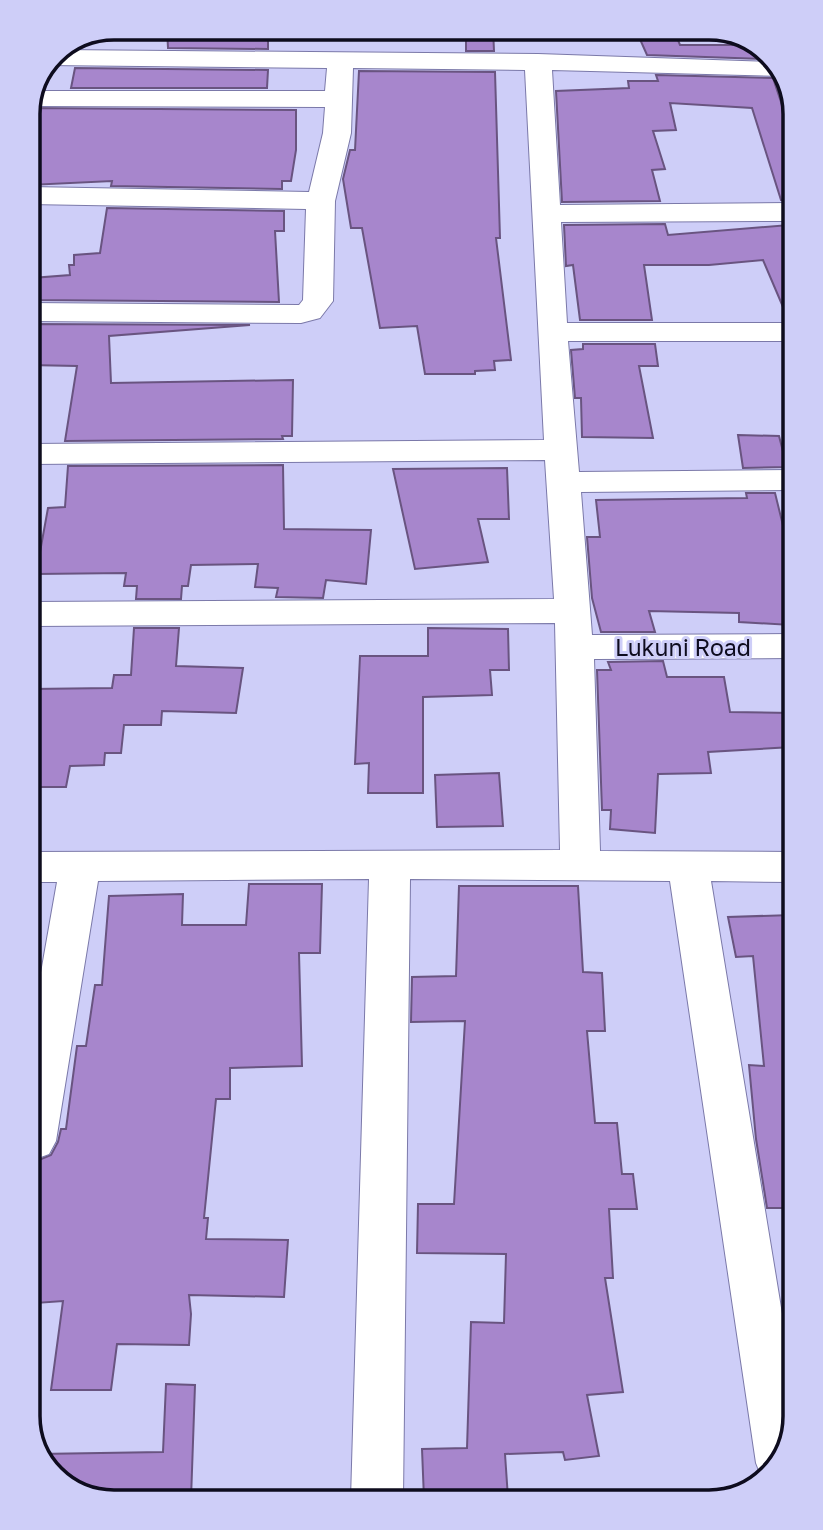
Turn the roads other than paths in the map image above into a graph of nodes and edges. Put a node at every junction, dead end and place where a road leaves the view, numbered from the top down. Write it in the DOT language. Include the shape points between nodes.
graph roads {
  1 [pos="67,58"];
  2 [pos="340,59"];
  3 [pos="538,61"];
  4 [pos="767,70"];
  5 [pos="42,99"];
  6 [pos="339,99"];
  7 [pos="40,194"];
  8 [pos="321,201"];
  9 [pos="783,212"];
  10 [pos="545,214"];
  11 [pos="40,313"];
  12 [pos="552,332"];
  13 [pos="783,332"];
  14 [pos="40,454"];
  15 [pos="562,466"];
  16 [pos="783,480"];
  17 [pos="572,611"];
  18 [pos="40,614"];
  19 [pos="783,646"];
  20 [pos="575,647"];
  21 [pos="390,864"];
  22 [pos="580,864"];
  23 [pos="688,866"];
  24 [pos="40,867"];
  25 [pos="80,867"];
  26 [pos="783,867"];
  27 [pos="40,1100"];
  28 [pos="777,1444"];
  29 [pos="377,1490"];
  1 -- 2 [label="street"];
  2 -- 3 [label="street"];
  2 -- 6 [label="street"];
  3 -- 4 [label="street"];
  3 -- 10 [label="street"];
  5 -- 6 [label="street"];
  6 -- 8 [label="street" via="337,133"];
  7 -- 8 [label="street"];
  8 -- 11 [label="street" via="318,301 309,312"];
  9 -- 10 [label="street"];
  10 -- 12 [label="street"];
  12 -- 13 [label="street"];
  12 -- 15 [label="street"];
  14 -- 15 [label="street"];
  15 -- 16 [label="street"];
  15 -- 17 [label="street"];
  17 -- 18 [label="street"];
  17 -- 20 [label="street"];
  19 -- 20 [label="street, Lukuni Road"];
  20 -- 22 [label="street"];
  21 -- 22 [label="street"];
  21 -- 25 [label="street"];
  21 -- 29 [label="street"];
  22 -- 23 [label="street"];
  23 -- 26 [label="street"];
  23 -- 28 [label="street"];
  24 -- 25 [label="street"];
  25 -- 27 [label="street"];
}
